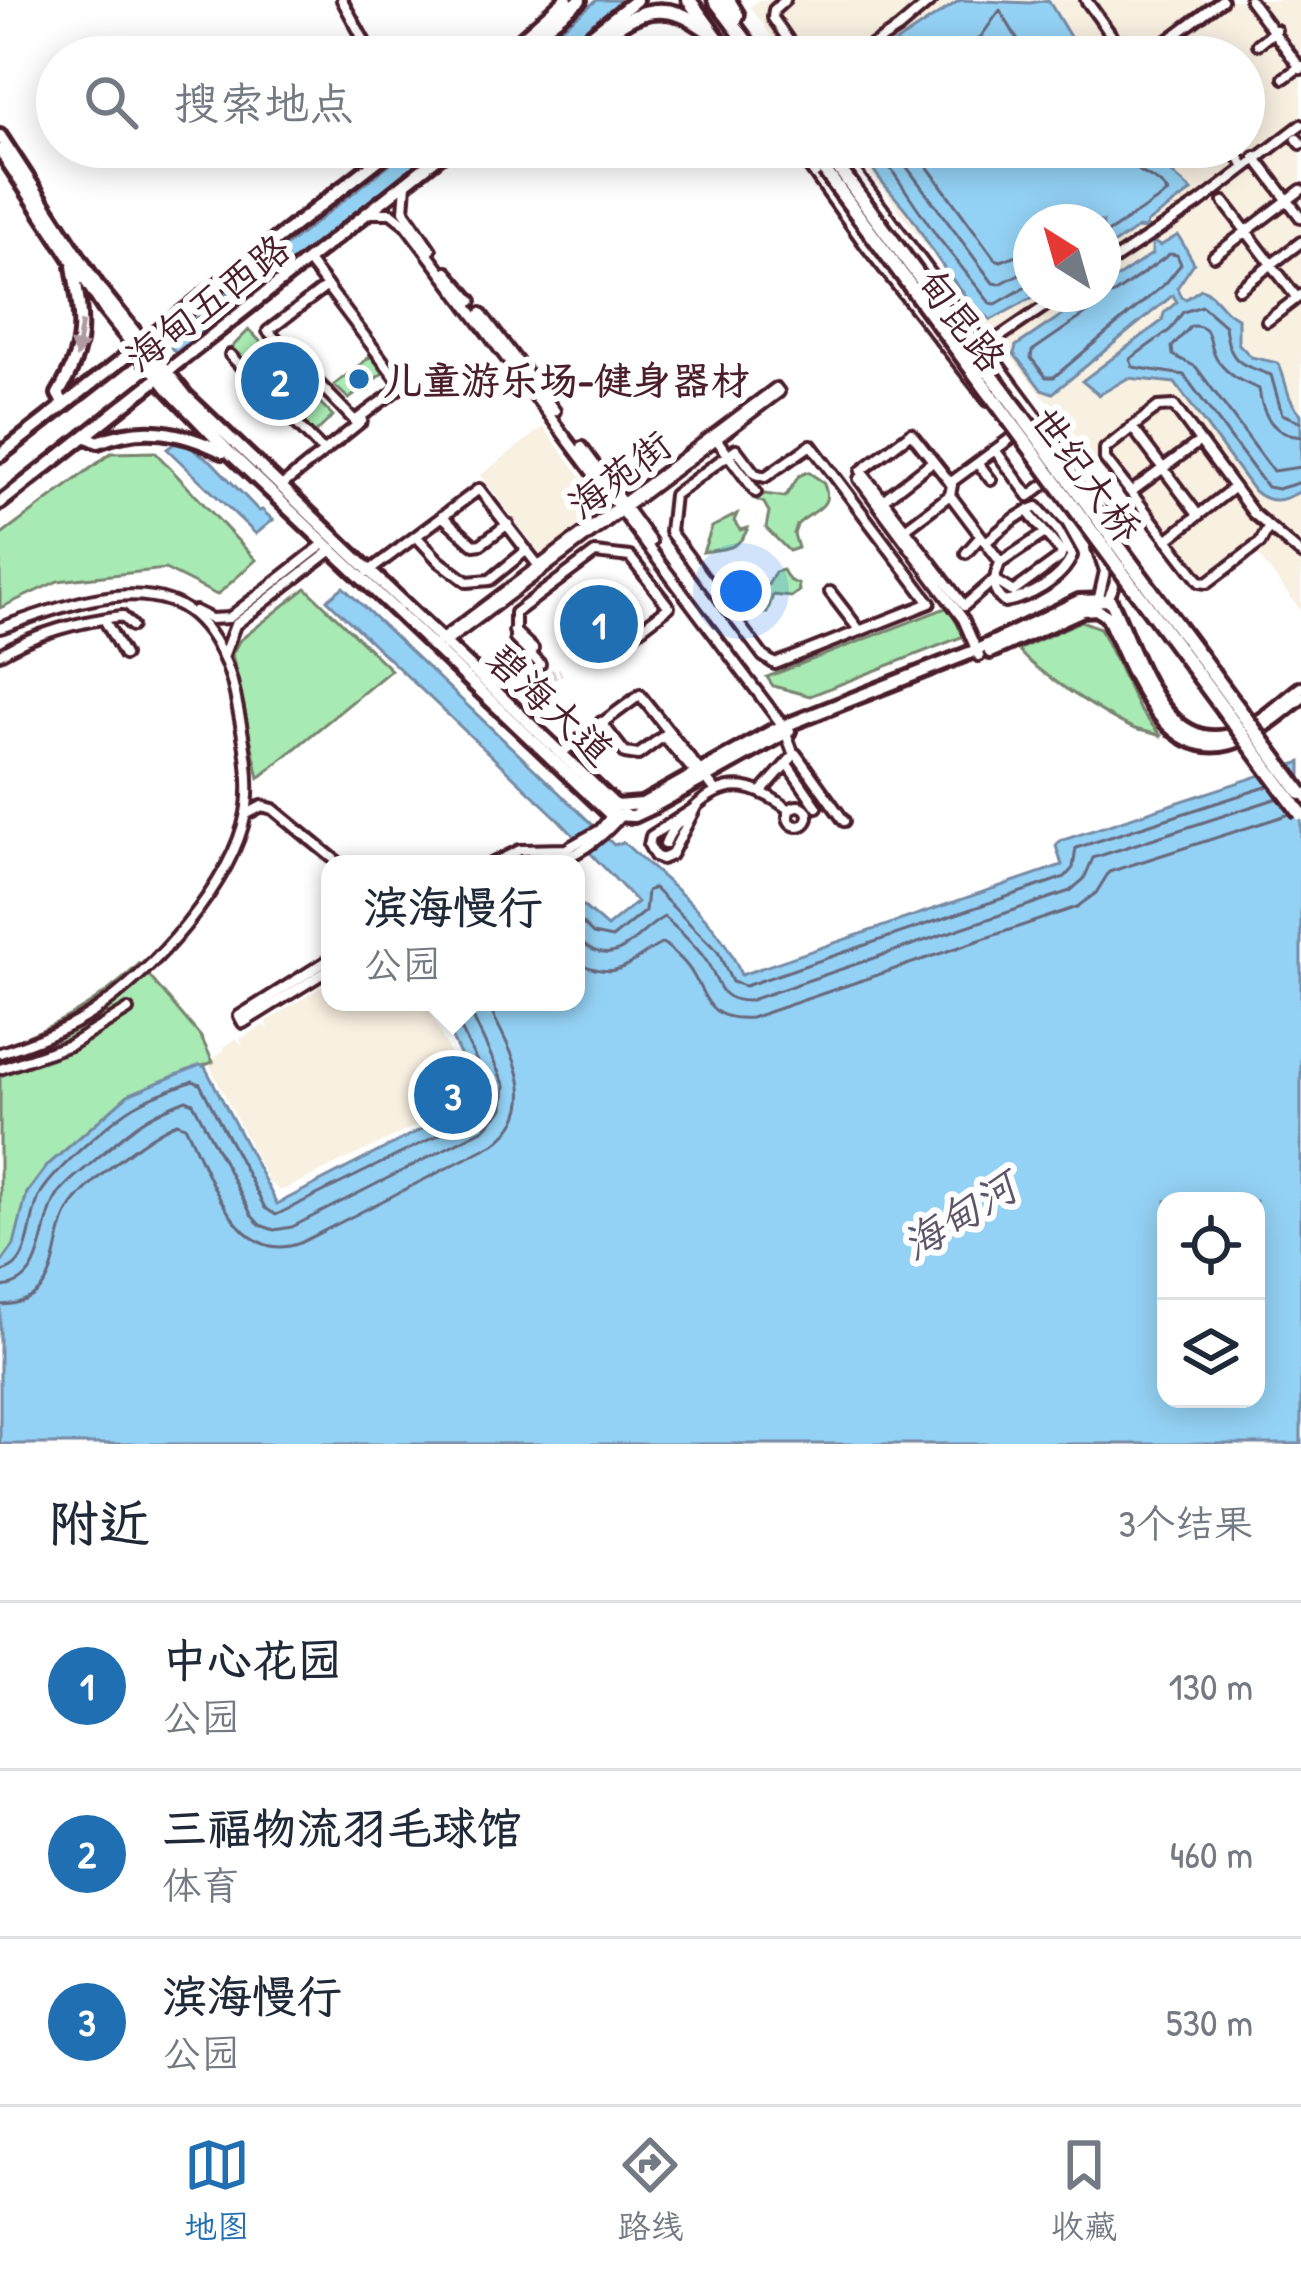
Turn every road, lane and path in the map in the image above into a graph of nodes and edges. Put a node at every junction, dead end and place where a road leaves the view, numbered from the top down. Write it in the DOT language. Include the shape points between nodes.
graph roads {
  1 [pos="340,0"];
  2 [pos="566,0"];
  3 [pos="580,0"];
  4 [pos="636,0"];
  5 [pos="689,0"];
  6 [pos="715,0"];
  7 [pos="728,0"];
  8 [pos="782,0"];
  9 [pos="935,0"];
  10 [pos="1085,0"];
  11 [pos="1220,0"];
  12 [pos="1252,0"];
  13 [pos="733,24"];
  14 [pos="1103,28"];
  15 [pos="1119,28"];
  16 [pos="1275,31"];
  17 [pos="713,33"];
  18 [pos="360,36"];
  19 [pos="528,36"];
  20 [pos="533,36"];
  21 [pos="591,36"];
  22 [pos="604,36"];
  23 [pos="715,36"];
  24 [pos="742,36"];
  25 [pos="785,36"];
  26 [pos="887,36"];
  27 [pos="891,36"];
  28 [pos="1109,36"];
  29 [pos="1172,36"];
  30 [pos="1265,39"];
  31 [pos="1301,66"];
  32 [pos="1284,78"];
  33 [pos="1301,123"];
  34 [pos="0,136"];
  35 [pos="0,150"];
  36 [pos="1265,150"];
  37 [pos="368,168"];
  38 [pos="424,168"];
  39 [pos="810,168"];
  40 [pos="831,168"];
  41 [pos="831,168"];
  42 [pos="853,168"];
  43 [pos="1239,168"];
  44 [pos="1264,168"];
  45 [pos="407,181"];
  46 [pos="1301,190"];
  47 [pos="1288,200"];
  48 [pos="1224,202"];
  49 [pos="367,214"];
  50 [pos="1301,218"];
  51 [pos="1246,232"];
  52 [pos="1301,242"];
  53 [pos="1121,254"];
  54 [pos="1214,256"];
  55 [pos="307,261"];
  56 [pos="72,262"];
  57 [pos="1271,265"];
  58 [pos="326,286"];
  59 [pos="1239,289"];
  60 [pos="1299,297"];
  61 [pos="1040,312"];
  62 [pos="1267,321"];
  63 [pos="139,347"];
  64 [pos="987,351"];
  65 [pos="230,355"];
  66 [pos="376,356"];
  67 [pos="966,372"];
  68 [pos="162,375"];
  69 [pos="401,388"];
  70 [pos="58,410"];
  71 [pos="1132,427"];
  72 [pos="86,436"];
  73 [pos="1014,436"];
  74 [pos="715,437"];
  75 [pos="1201,441"];
  76 [pos="995,450"];
  77 [pos="324,452"];
  78 [pos="232,454"];
  79 [pos="728,454"];
  80 [pos="0,455"];
  81 [pos="933,461"];
  82 [pos="978,463"];
  83 [pos="1163,469"];
  84 [pos="859,479"];
  85 [pos="991,480"];
  86 [pos="1048,482"];
  87 [pos="950,483"];
  88 [pos="279,488"];
  89 [pos="1234,488"];
  90 [pos="756,491"];
  91 [pos="1131,493"];
  92 [pos="950,495"];
  93 [pos="1095,495"];
  94 [pos="883,500"];
  95 [pos="0,503"];
  96 [pos="622,506"];
  97 [pos="1027,511"];
  98 [pos="1071,513"];
  99 [pos="1198,515"];
  100 [pos="442,516"];
  101 [pos="508,524"];
  102 [pos="1268,528"];
  103 [pos="905,529"];
  104 [pos="1045,533"];
  105 [pos="416,536"];
  106 [pos="983,539"];
  107 [pos="1167,540"];
  108 [pos="332,544"];
  109 [pos="527,550"];
  110 [pos="966,553"];
  111 [pos="1301,554"];
  112 [pos="1000,563"];
  113 [pos="540,568"];
  114 [pos="368,572"];
  115 [pos="531,575"];
  116 [pos="994,580"];
  117 [pos="938,584"];
  118 [pos="920,590"];
  119 [pos="543,591"];
  120 [pos="830,592"];
  121 [pos="687,594"];
  122 [pos="1102,602"];
  123 [pos="669,608"];
  124 [pos="104,619"];
  125 [pos="132,626"];
  126 [pos="0,627"];
  127 [pos="512,630"];
  128 [pos="860,631"];
  129 [pos="634,634"];
  130 [pos="438,645"];
  131 [pos="533,649"];
  132 [pos="978,653"];
  133 [pos="0,654"];
  134 [pos="124,656"];
  135 [pos="223,658"];
  136 [pos="540,664"];
  137 [pos="1301,688"];
  138 [pos="1301,698"];
  139 [pos="651,707"];
  140 [pos="640,716"];
  141 [pos="601,722"];
  142 [pos="788,728"];
  143 [pos="669,731"];
  144 [pos="794,751"];
  145 [pos="560,754"];
  146 [pos="787,764"];
  147 [pos="702,775"];
  148 [pos="763,790"];
  149 [pos="716,791"];
  150 [pos="1301,793"];
  151 [pos="696,807"];
  152 [pos="817,807"];
  153 [pos="790,810"];
  154 [pos="246,814"];
  155 [pos="1301,814"];
  156 [pos="615,817"];
  157 [pos="844,820"];
  158 [pos="665,844"];
  159 [pos="577,847"];
  160 [pos="326,855"];
  161 [pos="510,855"];
  162 [pos="567,855"];
  163 [pos="321,965"];
  164 [pos="321,975"];
  165 [pos="128,1010"];
  166 [pos="91,1013"];
  167 [pos="100,1028"];
  168 [pos="4,1052"];
  169 [pos="14,1065"];
  170 [pos="0,1069"];
  1 -- 18 [label="street"];
  2 -- 19 [label="highway"];
  3 -- 20 [label="main road"];
  4 -- 21 [label="main road"];
  5 -- 17 [label="highway"];
  6 -- 13 [label="highway"];
  7 -- 13 [label="highway"];
  8 -- 25 [label="street" via="773,18"];
  9 -- 26 [label="street"];
  9 -- 27 [label="street"];
  10 -- 14 [label="street"];
  11 -- 29 [label="street"];
  12 -- 16 [label="street"];
  13 -- 24 [label="highway"];
  14 -- 15 [label="street"];
  14 -- 28 [label="street"];
  16 -- 30 [label="street"];
  16 -- 31 [label="street"];
  17 -- 22 [label="highway" via="679,14 646,11"];
  17 -- 23 [label="highway"];
  31 -- 32 [label="street"];
  33 -- 36 [label="street"];
  34 -- 63 [label="main road, 碧海大道"];
  35 -- 56 [label="main road, 碧海大道"];
  37 -- 63 [label="main road, 海甸五西路"];
  38 -- 45 [label="main road, 海甸五西路"];
  39 -- 67 [label="street, 甸昆路"];
  40 -- 150 [label="highway, 世纪大桥, bridge"];
  41 -- 155 [label="highway, 世纪大桥, bridge"];
  42 -- 64 [label="street, 甸昆路"];
  43 -- 53 [label="street"];
  44 -- 47 [label="street"];
  45 -- 49 [label="main road, 海甸五西路"];
  45 -- 96 [label="street" via="402,206 410,221"];
  46 -- 47 [label="street"];
  47 -- 50 [label="street"];
  47 -- 51 [label="street"];
  48 -- 51 [label="street"];
  49 -- 55 [label="main road, 海甸五西路"];
  49 -- 96 [label="street" via="401,220"];
  51 -- 54 [label="street"];
  51 -- 57 [label="street"];
  52 -- 57 [label="street"];
  55 -- 58 [label="street"];
  55 -- 68 [label="main road, 海甸五西路"];
  56 -- 63 [label="main road, 碧海大道"];
  56 -- 70 [label="main road, one-way" via="82,332"];
  57 -- 59 [label="street"];
  57 -- 60 [label="street"];
  58 -- 69 [label="street"];
  58 -- 69 [label="street" via="268,331 355,421"];
  60 -- 62 [label="street"];
  61 -- 64 [label="street"];
  63 -- 68 [label="main road, 碧海大道"];
  63 -- 70 [label="main road, 海甸五西路"];
  64 -- 67 [label="street"];
  64 -- 93 [label="street, 甸昆路"];
  65 -- 77 [label="street"];
  66 -- 69 [label="street"];
  67 -- 73 [label="street, 甸昆路"];
  68 -- 72 [label="main road, 海甸五西路"];
  68 -- 78 [label="main road, 碧海大道"];
  68 -- 88 [label="main road, 碧海大道"];
  69 -- 77 [label="street"];
  70 -- 80 [label="main road, 海甸五西路"];
  71 -- 75 [label="street" via="1169,404"];
  71 -- 83 [label="street"];
  71 -- 91 [label="street" via="1103,456"];
  72 -- 78 [label="main road" via="98,442 167,431"];
  72 -- 95 [label="main road, 海甸五西路"];
  73 -- 76 [label="street"];
  73 -- 86 [label="street, 甸昆路"];
  74 -- 74 [label="street, 海苑街" via="776,388 778,392"];
  74 -- 79 [label="street"];
  74 -- 96 [label="street, 海苑街"];
  75 -- 83 [label="street"];
  75 -- 89 [label="street"];
  76 -- 82 [label="street"];
  76 -- 86 [label="street" via="1029,496"];
  77 -- 88 [label="street"];
  78 -- 108 [label="main road, 碧海大道"];
  79 -- 90 [label="street"];
  79 -- 118 [label="street" via="736,449 765,477 811,445"];
  79 -- 128 [label="street" via="674,495 669,527 677,541 771,663"];
  81 -- 87 [label="street"];
  81 -- 94 [label="street"];
  81 -- 94 [label="street" via="911,433 861,471"];
  82 -- 85 [label="street"];
  82 -- 87 [label="street"];
  83 -- 91 [label="street"];
  83 -- 99 [label="street"];
  84 -- 117 [label="street"];
  86 -- 98 [label="street, 甸昆路"];
  87 -- 92 [label="street"];
  88 -- 108 [label="main road, 碧海大道"];
  89 -- 99 [label="street"];
  89 -- 102 [label="street"];
  91 -- 107 [label="street"];
  92 -- 103 [label="street"];
  92 -- 106 [label="street"];
  93 -- 98 [label="street"];
  93 -- 122 [label="street, 甸昆路" via="1117,538 1119,563"];
  94 -- 103 [label="street"];
  96 -- 113 [label="street, 海苑街"];
  96 -- 121 [label="street"];
  97 -- 104 [label="street"];
  97 -- 106 [label="street"];
  97 -- 116 [label="street" via="1042,511 1072,558 1062,574 1009,602 998,597"];
  98 -- 122 [label="street, 甸昆路" via="1102,558"];
  99 -- 107 [label="street"];
  100 -- 101 [label="street" via="474,545"];
  100 -- 101 [label="street" via="481,489"];
  100 -- 105 [label="street"];
  101 -- 109 [label="street"];
  102 -- 107 [label="street" via="1260,543 1203,584"];
  102 -- 111 [label="street"];
  103 -- 116 [label="street" via="964,606"];
  104 -- 112 [label="street"];
  104 -- 116 [label="street" via="1062,554 1055,564 1013,592"];
  105 -- 109 [label="street" via="467,582 490,580"];
  105 -- 114 [label="street"];
  106 -- 110 [label="street"];
  106 -- 112 [label="street"];
  108 -- 114 [label="main road, 碧海大道"];
  108 -- 126 [label="street" via="222,620 144,592 61,604"];
  108 -- 130 [label="main road, 碧海大道"];
  108 -- 135 [label="street" via="235,625"];
  109 -- 113 [label="street"];
  112 -- 116 [label="street"];
  113 -- 115 [label="street, 海苑街"];
  114 -- 130 [label="main road, 碧海大道"];
  115 -- 119 [label="street"];
  115 -- 130 [label="street, 海苑街"];
  117 -- 118 [label="street"];
  117 -- 132 [label="street"];
  118 -- 128 [label="street" via="930,603"];
  119 -- 123 [label="street" via="595,553 630,557"];
  119 -- 127 [label="street" via="515,614"];
  120 -- 128 [label="street"];
  121 -- 123 [label="street"];
  121 -- 142 [label="street"];
  122 -- 132 [label="main road, 碧海大道" via="1079,601"];
  122 -- 137 [label="main road" via="1158,703 1184,728 1237,733"];
  122 -- 138 [label="main road" via="1154,712 1184,738 1210,745 1238,740"];
  123 -- 129 [label="street"];
  124 -- 125 [label="street" via="122,616"];
  124 -- 133 [label="street"];
  124 -- 134 [label="street"];
  126 -- 135 [label="street" via="145,596 190,612"];
  127 -- 131 [label="street"];
  127 -- 136 [label="street"];
  130 -- 145 [label="main road, 碧海大道"];
  130 -- 156 [label="main road, 碧海大道"];
  132 -- 142 [label="main road, 碧海大道"];
  135 -- 154 [label="street" via="242,734"];
  139 -- 140 [label="street"];
  139 -- 141 [label="street" via="638,695"];
  139 -- 143 [label="street"];
  141 -- 143 [label="street" via="625,753 638,755"];
  141 -- 145 [label="street"];
  142 -- 144 [label="street"];
  142 -- 147 [label="main road, 碧海大道"];
  143 -- 147 [label="street" via="666,739"];
  144 -- 146 [label="street"];
  144 -- 157 [label="street"];
  145 -- 156 [label="main road, 碧海大道"];
  146 -- 148 [label="street"];
  146 -- 152 [label="street"];
  147 -- 149 [label="street"];
  147 -- 156 [label="main road, 碧海大道"];
  148 -- 149 [label="street"];
  148 -- 153 [label="street"];
  149 -- 151 [label="street"];
  151 -- 151 [label="street" via="671,855 655,856 650,836"];
  151 -- 158 [label="street"];
  154 -- 160 [label="street" via="269,810"];
  154 -- 166 [label="street" via="186,925"];
  156 -- 159 [label="street"];
  159 -- 161 [label="street"];
  159 -- 162 [label="street"];
  163 -- 164 [label="street" via="239,1016 243,1023"];
  165 -- 167 [label="street"];
  166 -- 167 [label="street"];
  166 -- 168 [label="street"];
  167 -- 169 [label="street"];
  168 -- 169 [label="street"];
  169 -- 170 [label="street"];
}
